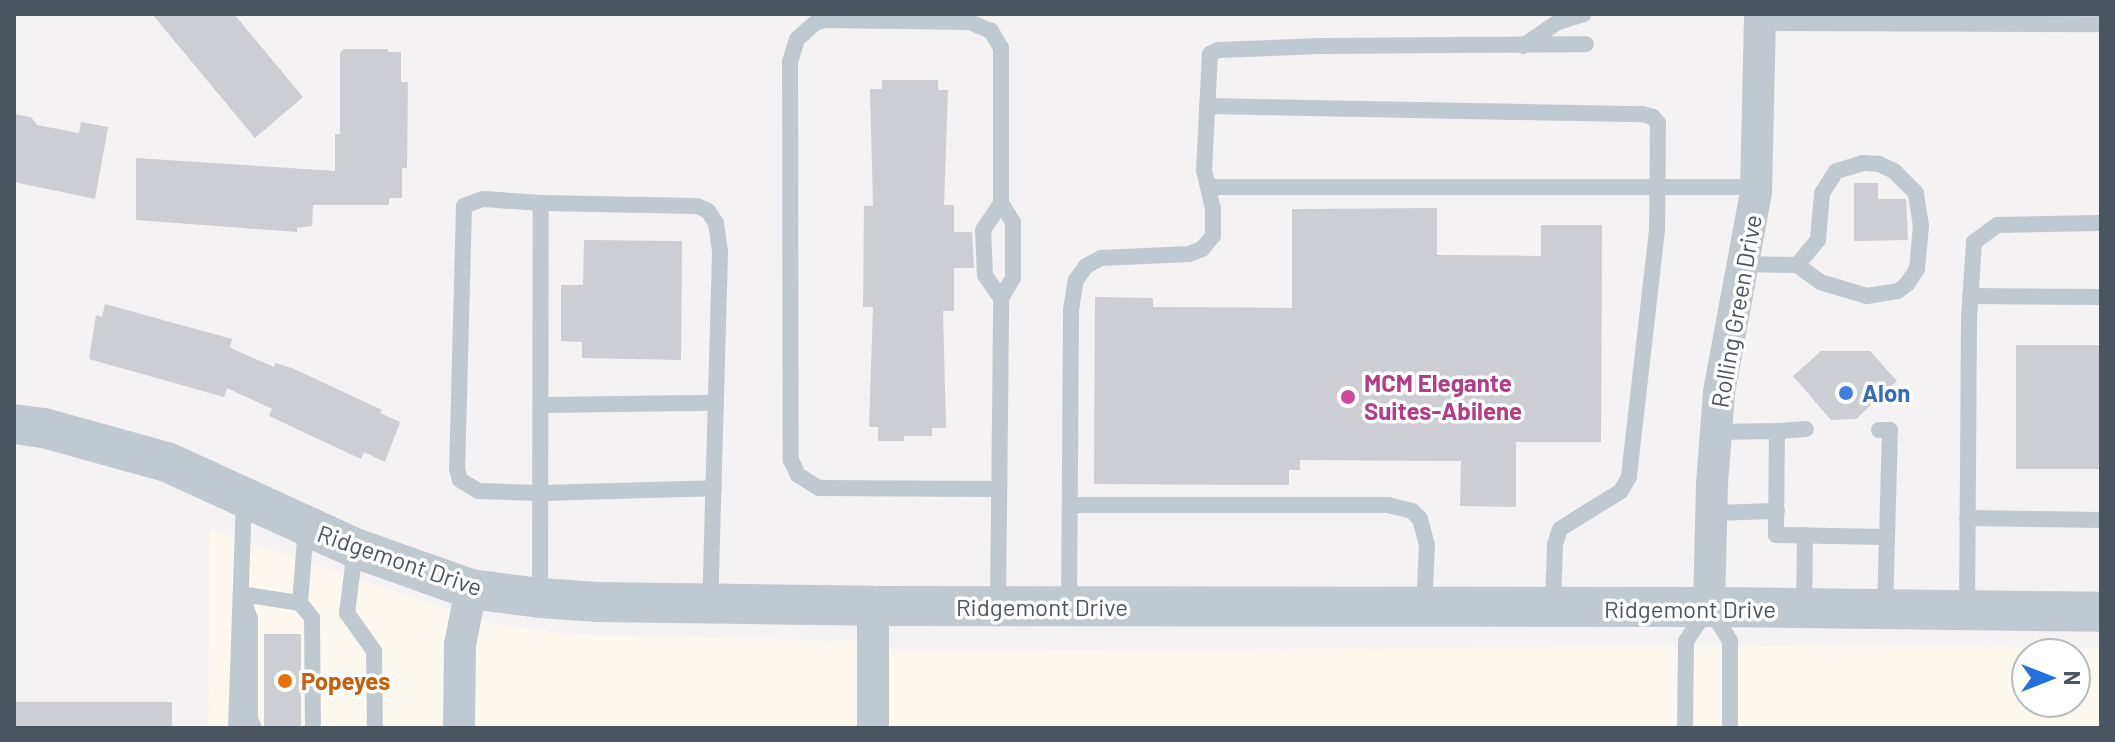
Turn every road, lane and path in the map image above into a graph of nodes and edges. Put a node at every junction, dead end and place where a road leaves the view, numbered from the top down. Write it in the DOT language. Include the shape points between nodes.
graph roads {
  1 [pos="1584,14"];
  2 [pos="1760,18"];
  3 [pos="2101,24"];
  4 [pos="1586,44"];
  5 [pos="1523,46"];
  6 [pos="1207,106"];
  7 [pos="1209,187"];
  8 [pos="1659,187"];
  9 [pos="1756,187"];
  10 [pos="541,203"];
  11 [pos="1001,203"];
  12 [pos="2101,223"];
  13 [pos="1742,264"];
  14 [pos="1797,265"];
  15 [pos="1970,296"];
  16 [pos="2101,297"];
  17 [pos="1001,298"];
  18 [pos="716,403"];
  19 [pos="541,405"];
  20 [pos="14,424"];
  21 [pos="1806,429"];
  22 [pos="1879,430"];
  23 [pos="1777,431"];
  24 [pos="1716,432"];
  25 [pos="714,488"];
  26 [pos="999,489"];
  27 [pos="540,493"];
  28 [pos="245,498"];
  29 [pos="1070,505"];
  30 [pos="1777,511"];
  31 [pos="1711,513"];
  32 [pos="1967,518"];
  33 [pos="2101,520"];
  34 [pos="306,527"];
  35 [pos="1805,535"];
  36 [pos="1887,537"];
  37 [pos="355,548"];
  38 [pos="471,589"];
  39 [pos="241,594"];
  40 [pos="540,598"];
  41 [pos="300,603"];
  42 [pos="710,604"];
  43 [pos="873,606"];
  44 [pos="998,607"];
  45 [pos="1069,607"];
  46 [pos="1709,607"];
  47 [pos="1424,608"];
  48 [pos="1553,608"];
  49 [pos="1804,610"];
  50 [pos="1885,610"];
  51 [pos="1966,611"];
  52 [pos="2101,612"];
  53 [pos="236,728"];
  54 [pos="254,728"];
  55 [pos="313,728"];
  56 [pos="375,728"];
  57 [pos="459,728"];
  58 [pos="873,728"];
  59 [pos="1685,728"];
  60 [pos="1730,728"];
  1 -- 5 [label="lane" via="1558,22"];
  2 -- 3 [label="lane"];
  2 -- 9 [label="street, Rolling Green Drive"];
  4 -- 5 [label="lane"];
  5 -- 6 [label="lane" via="1218,50 1208,62"];
  6 -- 7 [label="lane" via="1204,171"];
  6 -- 8 [label="lane" via="1642,114 1658,123"];
  7 -- 8 [label="lane"];
  7 -- 29 [label="lane" via="1213,236 1202,249 1172,256 1101,258 1076,280 1071,310"];
  8 -- 9 [label="lane"];
  8 -- 48 [label="lane" via="1629,477 1621,491 1560,529"];
  9 -- 13 [label="street, Rolling Green Drive"];
  10 -- 18 [label="lane" via="697,206 708,211 716,223 720,253"];
  10 -- 19 [label="lane"];
  10 -- 27 [label="lane" via="483,199 464,206 457,469 460,480 478,491"];
  11 -- 17 [label="lane" via="1013,222 1013,278"];
  11 -- 17 [label="lane" via="983,230 983,265"];
  11 -- 26 [label="lane" via="1001,48 991,31 970,22 825,20 797,39 790,62 791,460 798,475 819,488"];
  12 -- 15 [label="lane" via="1997,225 1974,242"];
  13 -- 14 [label="lane"];
  13 -- 24 [label="street, Rolling Green Drive"];
  14 -- 14 [label="lane" via="1843,291 1867,296 1898,291 1917,269 1921,226 1916,193 1879,164 1836,171 1822,193 1818,240"];
  15 -- 16 [label="lane"];
  15 -- 32 [label="lane"];
  17 -- 26 [label="lane"];
  18 -- 19 [label="lane"];
  18 -- 25 [label="lane"];
  19 -- 27 [label="lane"];
  20 -- 28 [label="street, Ridgemont Drive" via="167,462"];
  21 -- 23 [label="lane"];
  22 -- 36 [label="lane" via="1890,430"];
  23 -- 24 [label="lane"];
  23 -- 30 [label="lane"];
  24 -- 31 [label="street, Rolling Green Drive"];
  25 -- 27 [label="lane"];
  25 -- 42 [label="lane"];
  26 -- 44 [label="lane"];
  27 -- 40 [label="lane"];
  28 -- 34 [label="street, Ridgemont Drive"];
  28 -- 39 [label="lane"];
  29 -- 45 [label="lane"];
  29 -- 47 [label="lane" via="1388,505 1412,511 1420,519 1427,545"];
  30 -- 31 [label="lane"];
  30 -- 35 [label="lane" via="1776,535"];
  31 -- 46 [label="street, Rolling Green Drive"];
  32 -- 33 [label="lane"];
  32 -- 51 [label="lane"];
  34 -- 37 [label="street, Ridgemont Drive"];
  34 -- 41 [label="lane"];
  35 -- 36 [label="lane" via="1839,530"];
  35 -- 49 [label="lane"];
  36 -- 50 [label="lane"];
  37 -- 38 [label="street, Ridgemont Drive"];
  37 -- 56 [label="lane" via="347,613 374,651"];
  38 -- 40 [label="street, Ridgemont Drive"];
  38 -- 57 [label="street" via="460,645"];
  39 -- 41 [label="lane"];
  39 -- 53 [label="lane"];
  39 -- 54 [label="lane" via="250,619"];
  40 -- 42 [label="street, Ridgemont Drive"];
  41 -- 55 [label="lane" via="312,618"];
  42 -- 43 [label="street, Ridgemont Drive"];
  43 -- 44 [label="street, Ridgemont Drive"];
  43 -- 58 [label="street"];
  44 -- 45 [label="street, Ridgemont Drive"];
  45 -- 47 [label="street, Ridgemont Drive"];
  46 -- 48 [label="street, Ridgemont Drive"];
  46 -- 49 [label="street, Ridgemont Drive"];
  46 -- 59 [label="lane" via="1686,641"];
  46 -- 60 [label="lane" via="1730,641"];
  47 -- 48 [label="street, Ridgemont Drive"];
  49 -- 50 [label="street, Ridgemont Drive"];
  50 -- 51 [label="street, Ridgemont Drive"];
  51 -- 52 [label="street, Ridgemont Drive"];
}
